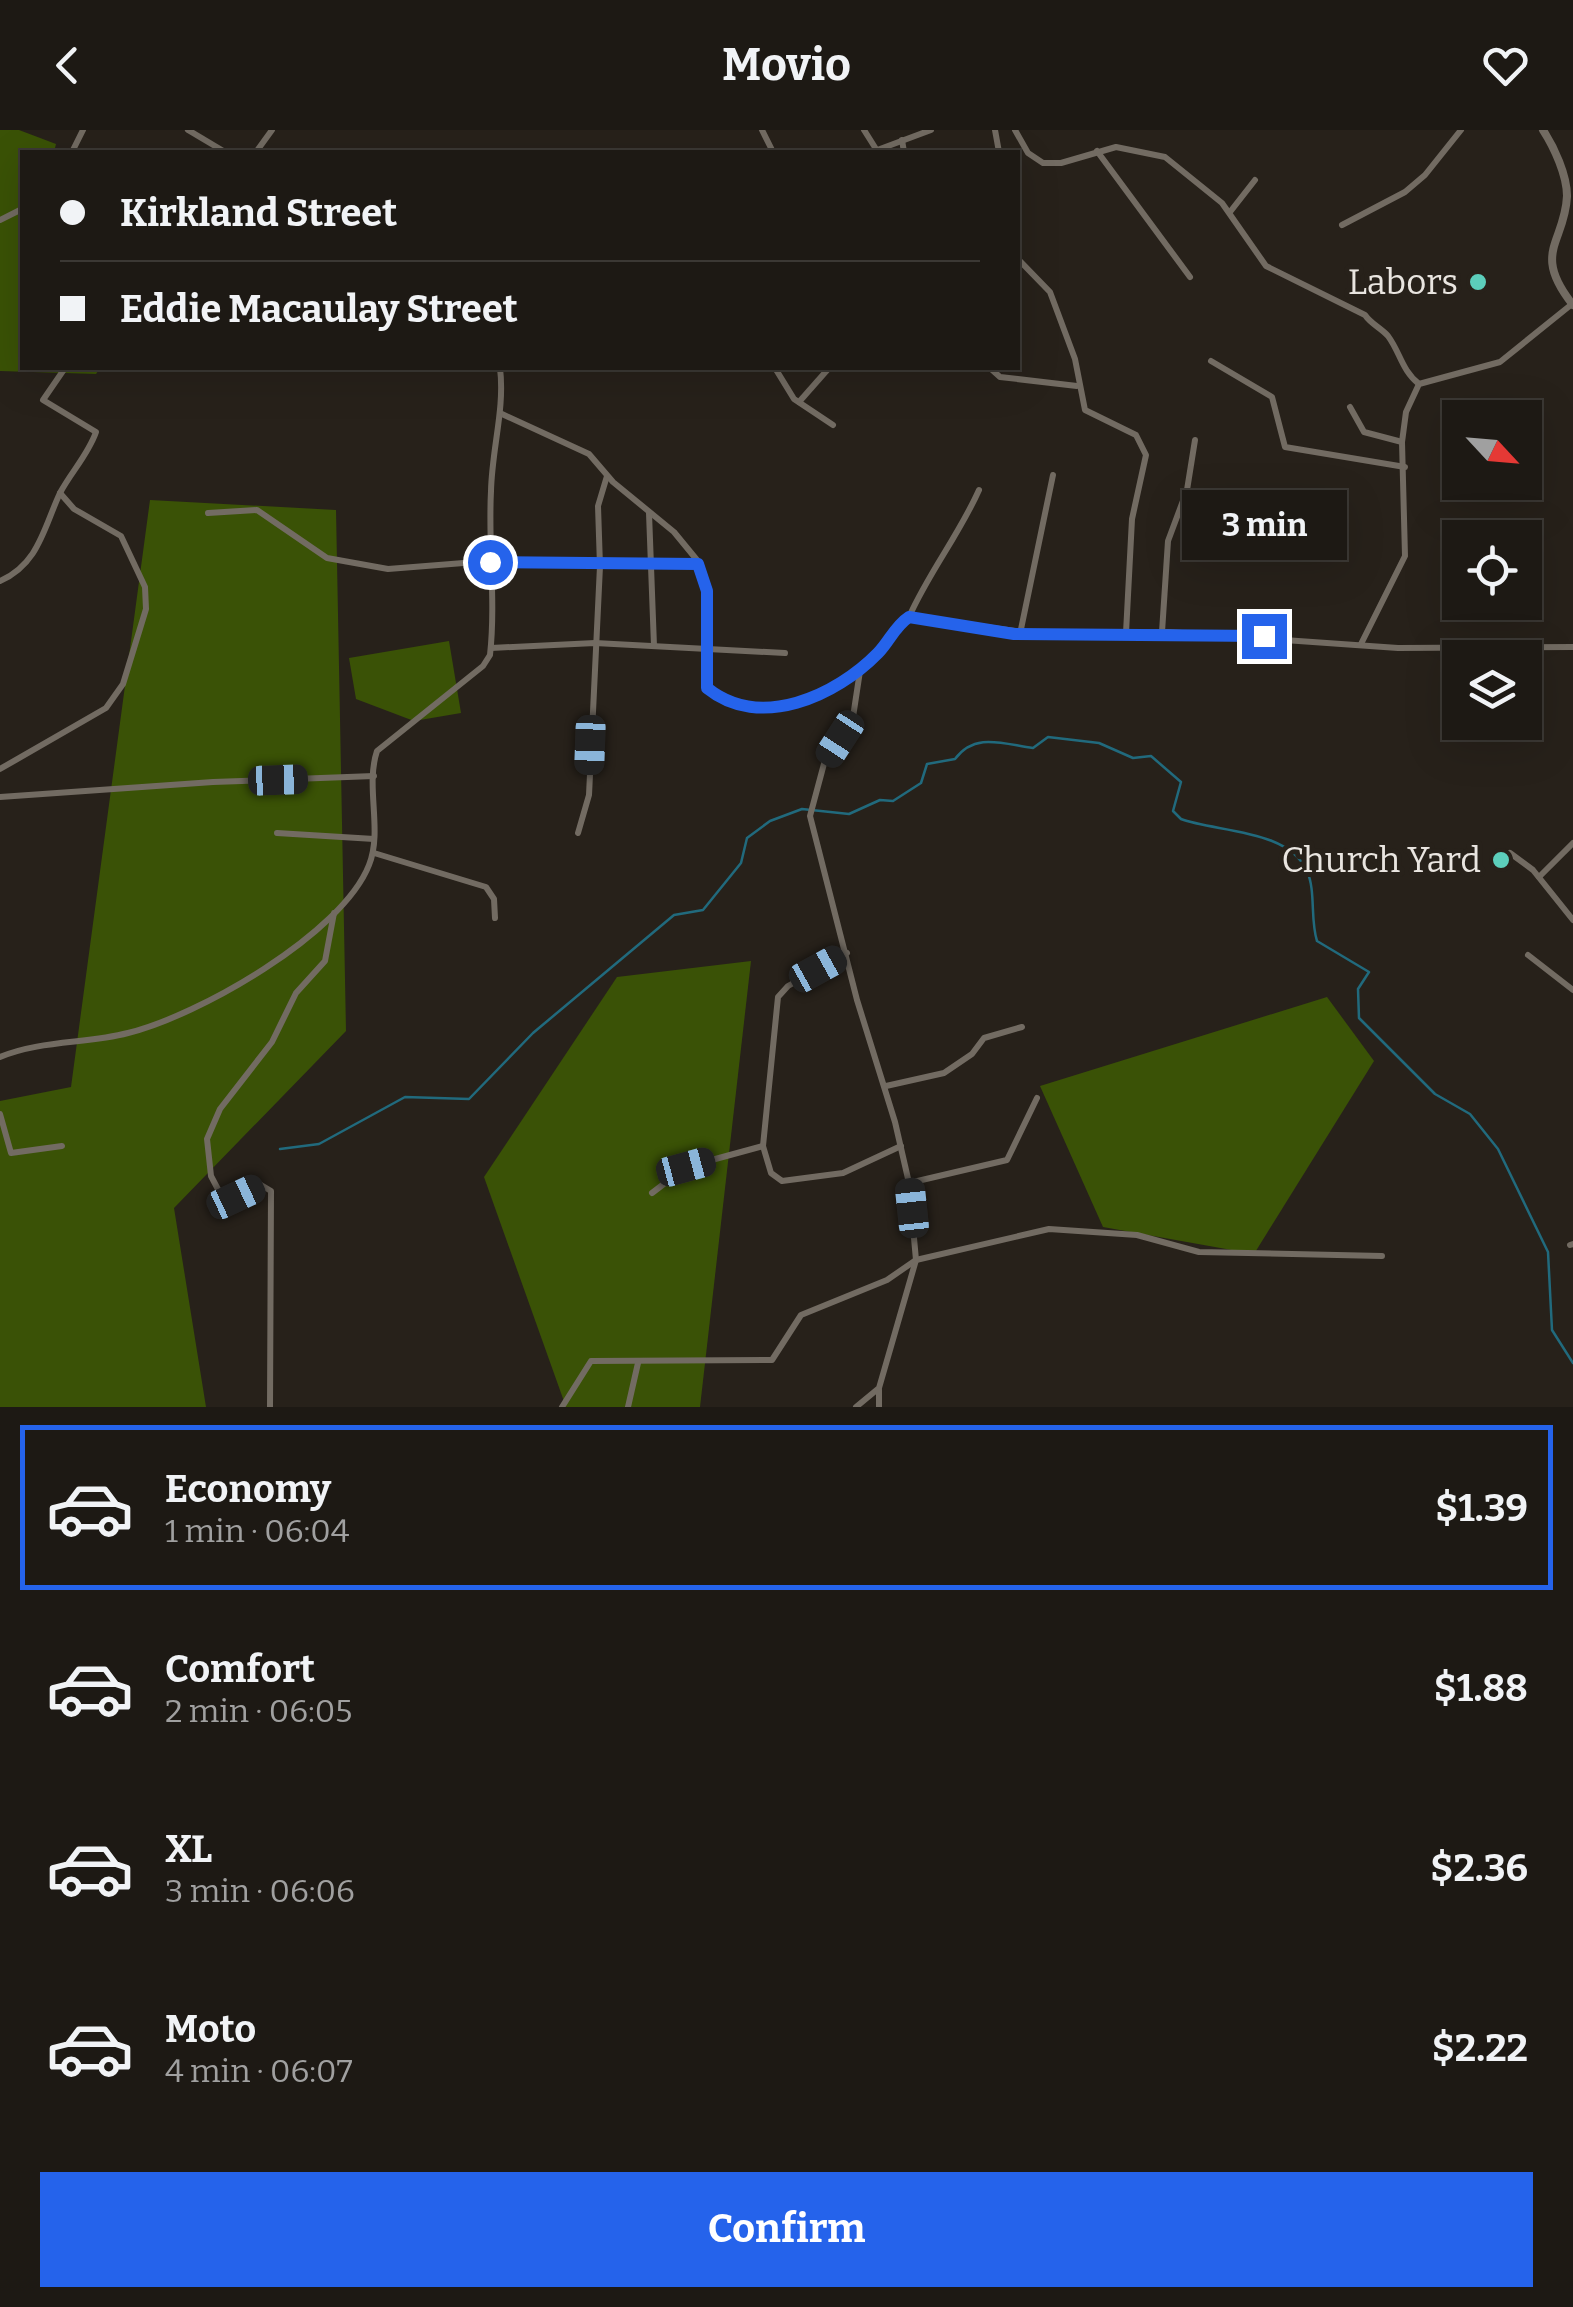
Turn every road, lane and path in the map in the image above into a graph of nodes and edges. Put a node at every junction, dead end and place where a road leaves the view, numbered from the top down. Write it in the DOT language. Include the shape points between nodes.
graph roads {
  1 [pos="188,130"];
  2 [pos="931,130"];
  3 [pos="1015,130"];
  4 [pos="1461,130"];
  5 [pos="1543,130"];
  6 [pos="902,140"];
  7 [pos="222,150"];
  8 [pos="877,150"];
  9 [pos="904,150"];
  10 [pos="1097,151"];
  11 [pos="1255,180"];
  12 [pos="1230,212"];
  13 [pos="1342,225"];
  14 [pos="1020,261"];
  15 [pos="1190,277"];
  16 [pos="1572,304"];
  17 [pos="1211,360"];
  18 [pos="64,370"];
  19 [pos="500,370"];
  20 [pos="776,370"];
  21 [pos="826,370"];
  22 [pos="992,370"];
  23 [pos="1419,384"];
  24 [pos="1078,386"];
  25 [pos="799,402"];
  26 [pos="1350,408"];
  27 [pos="502,414"];
  28 [pos="832,425"];
  29 [pos="1195,440"];
  30 [pos="1402,442"];
  31 [pos="1405,467"];
  32 [pos="1052,475"];
  33 [pos="607,476"];
  34 [pos="980,490"];
  35 [pos="60,493"];
  36 [pos="649,512"];
  37 [pos="208,513"];
  38 [pos="490,562"];
  39 [pos="698,564"];
  40 [pos="600,566"];
  41 [pos="653,566"];
  42 [pos="0,581"];
  43 [pos="909,617"];
  44 [pos="1162,632"];
  45 [pos="1126,633"];
  46 [pos="1020,634"];
  47 [pos="595,643"];
  48 [pos="1361,644"];
  49 [pos="654,646"];
  50 [pos="706,647"];
  51 [pos="1573,647"];
  52 [pos="491,648"];
  53 [pos="785,653"];
  54 [pos="860,670"];
  55 [pos="0,769"];
  56 [pos="374,776"];
  57 [pos="0,797"];
  58 [pos="276,833"];
  59 [pos="578,833"];
  60 [pos="374,840"];
  61 [pos="1573,844"];
  62 [pos="374,853"];
  63 [pos="1510,854"];
  64 [pos="1540,877"];
  65 [pos="334,912"];
  66 [pos="495,918"];
  67 [pos="1573,920"];
  68 [pos="847,952"];
  69 [pos="1528,954"];
  70 [pos="1573,990"];
  71 [pos="1022,1027"];
  72 [pos="0,1057"];
  73 [pos="886,1086"];
  74 [pos="1037,1098"];
  75 [pos="0,1114"];
  76 [pos="62,1146"];
  77 [pos="763,1146"];
  78 [pos="901,1146"];
  79 [pos="909,1184"];
  80 [pos="652,1193"];
  81 [pos="1382,1256"];
  82 [pos="916,1260"];
  83 [pos="638,1363"];
  84 [pos="879,1388"];
  85 [pos="270,1407"];
  86 [pos="562,1407"];
  87 [pos="628,1407"];
  88 [pos="856,1407"];
  89 [pos="880,1407"];
  1 -- 7 [label="street"];
  2 -- 6 [label="street"];
  3 -- 10 [label="street" via="1043,163"];
  4 -- 13 [label="street" via="1405,192"];
  5 -- 16 [label="street" via="1566,186 1551,256"];
  6 -- 8 [label="street"];
  6 -- 9 [label="street"];
  10 -- 12 [label="street" via="1127,147 1164,157"];
  10 -- 15 [label="street"];
  11 -- 12 [label="street"];
  12 -- 23 [label="street" via="1259,260 1365,315 1388,336"];
  14 -- 24 [label="street" via="1050,292 1076,359"];
  16 -- 23 [label="street" via="1500,362"];
  17 -- 31 [label="street" via="1272,397 1286,446"];
  18 -- 35 [label="street" via="43,400 96,432"];
  19 -- 27 [label="street"];
  20 -- 25 [label="street"];
  21 -- 25 [label="street"];
  22 -- 24 [label="street" via="1000,377"];
  23 -- 30 [label="street"];
  24 -- 45 [label="street" via="1085,410 1136,435 1146,455 1132,519"];
  25 -- 28 [label="street"];
  26 -- 30 [label="street" via="1364,432"];
  27 -- 33 [label="street" via="589,454"];
  27 -- 38 [label="street" via="494,438"];
  29 -- 44 [label="street" via="1168,541"];
  30 -- 31 [label="street"];
  31 -- 48 [label="street" via="1405,556"];
  32 -- 46 [label="street"];
  33 -- 36 [label="street"];
  33 -- 40 [label="street" via="598,495"];
  34 -- 43 [label="street"];
  35 -- 42 [label="street" via="35,551"];
  35 -- 55 [label="street" via="74,510 121,536 145,587 146,609 123,684 106,708"];
  36 -- 39 [label="street"];
  36 -- 41 [label="street"];
  37 -- 38 [label="street" via="258,510 343,563 406,569"];
  38 -- 40 [label="street"];
  38 -- 52 [label="street"];
  39 -- 41 [label="street"];
  39 -- 50 [label="street" via="707,591"];
  40 -- 41 [label="street"];
  40 -- 47 [label="street"];
  41 -- 49 [label="street"];
  43 -- 46 [label="street"];
  43 -- 54 [label="street"];
  44 -- 45 [label="street"];
  44 -- 48 [label="street"];
  45 -- 46 [label="street"];
  47 -- 49 [label="street"];
  47 -- 52 [label="street"];
  47 -- 59 [label="street" via="590,795"];
  48 -- 51 [label="street"];
  49 -- 50 [label="street"];
  50 -- 53 [label="street"];
  50 -- 54 [label="street" via="707,688 757,710 786,707"];
  52 -- 56 [label="street" via="483,666 381,746"];
  54 -- 68 [label="street" via="854,717 826,760 809,811"];
  56 -- 57 [label="street"];
  56 -- 60 [label="street"];
  58 -- 60 [label="street"];
  60 -- 62 [label="street"];
  61 -- 64 [label="street"];
  62 -- 65 [label="street" via="362,882"];
  62 -- 66 [label="street" via="486,887"];
  63 -- 64 [label="street"];
  64 -- 67 [label="street"];
  65 -- 72 [label="street" via="224,997 128,1033"];
  65 -- 85 [label="street" via="325,961 296,992 272,1042 220,1109 207,1139 221,1195 236,1197 261,1185 271,1191"];
  68 -- 73 [label="street"];
  68 -- 77 [label="street" via="778,997"];
  69 -- 70 [label="street"];
  71 -- 73 [label="street" via="984,1038 944,1073"];
  73 -- 78 [label="street"];
  74 -- 79 [label="street" via="1007,1160"];
  75 -- 76 [label="street" via="11,1153"];
  77 -- 78 [label="street" via="771,1173 782,1181 843,1174"];
  77 -- 80 [label="street" via="686,1167"];
  78 -- 79 [label="street"];
  79 -- 82 [label="street"];
  81 -- 82 [label="street" via="1198,1252 1087,1228 1048,1229"];
  82 -- 83 [label="street" via="888,1280 800,1315 772,1360"];
  82 -- 84 [label="street"];
  83 -- 86 [label="street" via="586,1364"];
  83 -- 87 [label="street"];
  84 -- 88 [label="street"];
  84 -- 89 [label="street"];
}
